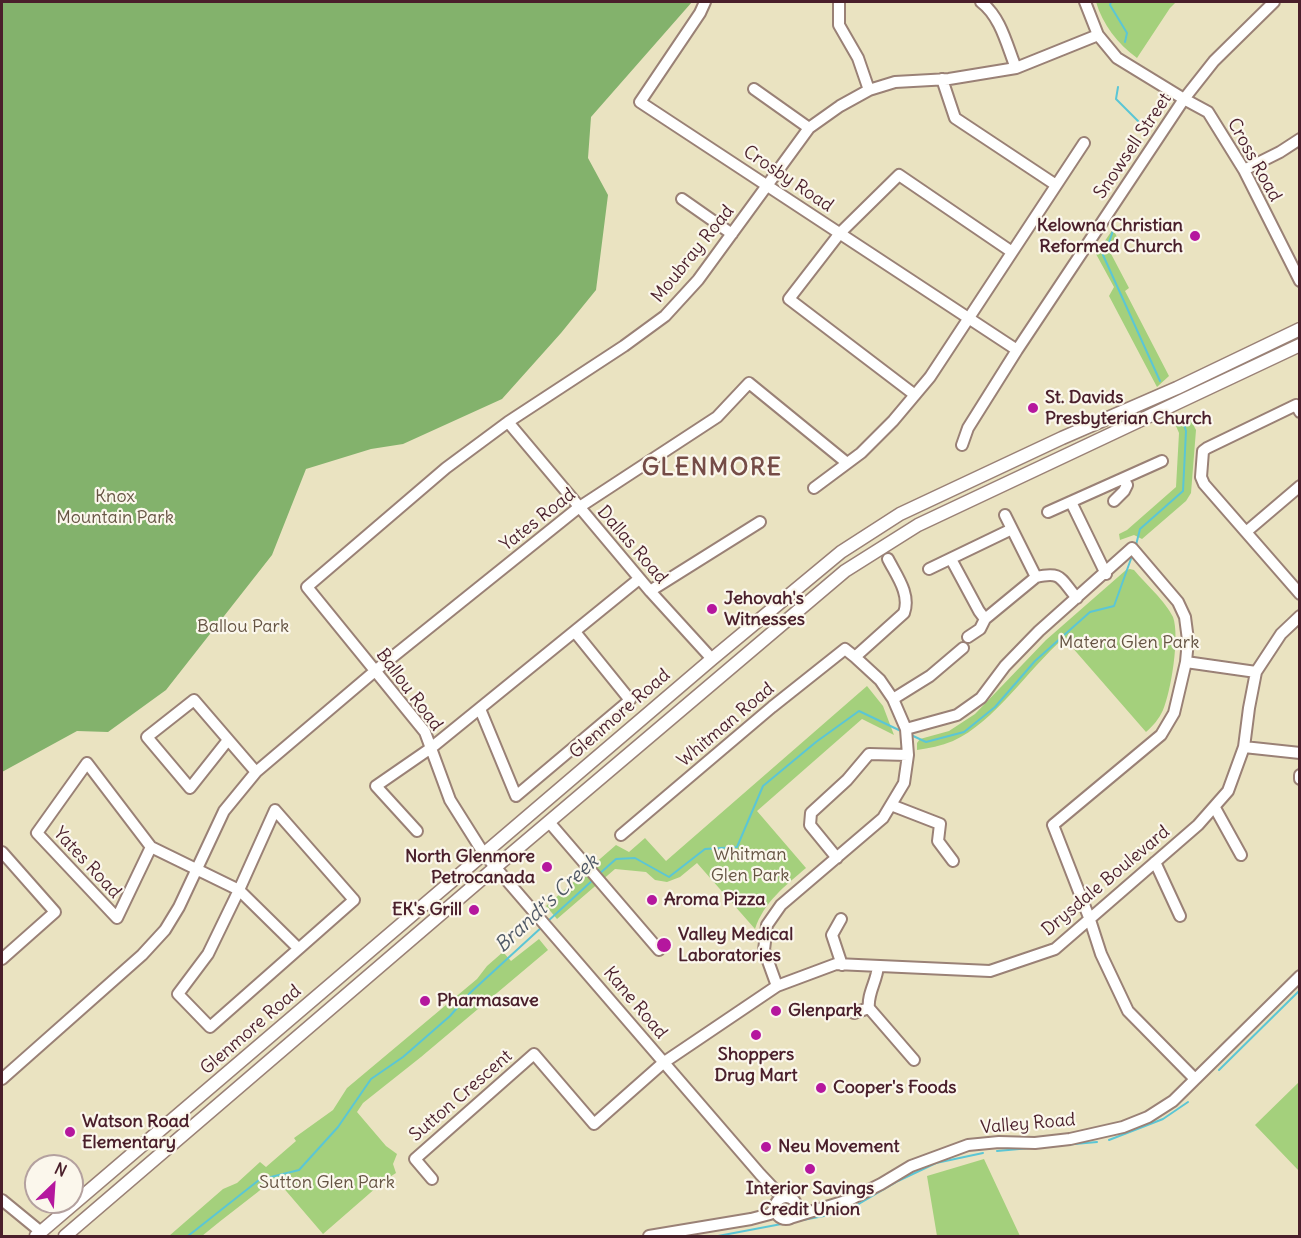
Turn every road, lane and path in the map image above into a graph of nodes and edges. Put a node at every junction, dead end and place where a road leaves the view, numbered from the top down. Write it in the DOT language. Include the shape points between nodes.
graph roads {
  1 [pos="705,2"];
  2 [pos="839,2"];
  3 [pos="981,2"];
  4 [pos="1085,2"];
  5 [pos="1274,2"];
  6 [pos="1098,35"];
  7 [pos="1016,68"];
  8 [pos="942,79"];
  9 [pos="754,89"];
  10 [pos="869,90"];
  11 [pos="1184,99"];
  12 [pos="809,128"];
  13 [pos="1299,139"];
  14 [pos="1084,143"];
  15 [pos="1244,170"];
  16 [pos="768,184"];
  17 [pos="1056,186"];
  18 [pos="682,199"];
  19 [pos="840,233"];
  20 [pos="732,234"];
  21 [pos="1012,252"];
  22 [pos="1299,281"];
  23 [pos="969,317"];
  24 [pos="1299,329"];
  25 [pos="1299,345"];
  26 [pos="1017,350"];
  27 [pos="915,395"];
  28 [pos="1299,412"];
  29 [pos="508,422"];
  30 [pos="962,445"];
  31 [pos="1162,461"];
  32 [pos="847,463"];
  33 [pos="1123,479"];
  34 [pos="1299,486"];
  35 [pos="814,488"];
  36 [pos="1114,501"];
  37 [pos="1071,502"];
  38 [pos="578,508"];
  39 [pos="1048,512"];
  40 [pos="1005,515"];
  41 [pos="760,522"];
  42 [pos="1012,529"];
  43 [pos="1246,532"];
  44 [pos="888,559"];
  45 [pos="951,559"];
  46 [pos="929,569"];
  47 [pos="1106,574"];
  48 [pos="1036,577"];
  49 [pos="639,579"];
  50 [pos="307,587"];
  51 [pos="650,591"];
  52 [pos="1299,594"];
  53 [pos="1077,598"];
  54 [pos="1299,616"];
  55 [pos="985,619"];
  56 [pos="575,632"];
  57 [pos="968,637"];
  58 [pos="963,648"];
  59 [pos="855,657"];
  60 [pos="712,659"];
  61 [pos="1186,662"];
  62 [pos="375,671"];
  63 [pos="1256,672"];
  64 [pos="893,699"];
  65 [pos="480,709"];
  66 [pos="906,729"];
  67 [pos="228,740"];
  68 [pos="1244,747"];
  69 [pos="431,748"];
  70 [pos="1299,753"];
  71 [pos="908,755"];
  72 [pos="256,772"];
  73 [pos="891,805"];
  74 [pos="1215,808"];
  75 [pos="549,822"];
  76 [pos="417,831"];
  77 [pos="621,835"];
  78 [pos="151,847"];
  79 [pos="2,852"];
  80 [pos="484,854"];
  81 [pos="1241,855"];
  82 [pos="837,858"];
  83 [pos="953,861"];
  84 [pos="1155,862"];
  85 [pos="496,867"];
  86 [pos="197,869"];
  87 [pos="239,890"];
  88 [pos="1180,916"];
  89 [pos="842,919"];
  90 [pos="1090,920"];
  91 [pos="298,948"];
  92 [pos="659,950"];
  93 [pos="2,959"];
  94 [pos="842,965"];
  95 [pos="878,966"];
  96 [pos="1299,976"];
  97 [pos="777,986"];
  98 [pos="869,1008"];
  99 [pos="854,1013"];
  100 [pos="914,1060"];
  101 [pos="663,1063"];
  102 [pos="2,1079"];
  103 [pos="1195,1079"];
  104 [pos="594,1124"];
  105 [pos="760,1174"];
  106 [pos="432,1179"];
  107 [pos="790,1199"];
  108 [pos="2,1200"];
  109 [pos="775,1207"];
  110 [pos="822,1209"];
  111 [pos="787,1218"];
  112 [pos="751,1219"];
  113 [pos="39,1234"];
  114 [pos="65,1236"];
  115 [pos="650,1236"];
  1 -- 16 [label="street, Crosby Road" via="640,102"];
  2 -- 10 [label="street" via="839,25 858,58"];
  3 -- 7 [label="street" via="998,21"];
  4 -- 6 [label="street, Cross Road"];
  5 -- 11 [label="street, Snowsell Street" via="1215,61"];
  6 -- 7 [label="street, Moubray Road"];
  6 -- 11 [label="street, Cross Road" via="1117,57"];
  7 -- 8 [label="street, Moubray Road"];
  8 -- 10 [label="street, Moubray Road" via="895,82"];
  8 -- 17 [label="street" via="955,117"];
  9 -- 12 [label="street"];
  10 -- 12 [label="street, Moubray Road"];
  11 -- 15 [label="street, Cross Road" via="1208,112"];
  11 -- 26 [label="street, Snowsell Street"];
  12 -- 16 [label="street, Moubray Road"];
  13 -- 15 [label="street"];
  14 -- 17 [label="street"];
  15 -- 22 [label="street, Cross Road"];
  16 -- 19 [label="street, Crosby Road"];
  16 -- 20 [label="street, Moubray Road"];
  17 -- 21 [label="street"];
  18 -- 20 [label="street"];
  19 -- 21 [label="street" via="899,175"];
  19 -- 23 [label="street, Crosby Road"];
  19 -- 27 [label="street" via="789,299"];
  20 -- 29 [label="street, Moubray Road" via="698,280 664,316"];
  21 -- 23 [label="street"];
  23 -- 26 [label="street, Crosby Road"];
  23 -- 27 [label="street"];
  24 -- 60 [label="main road, Glenmore Road" via="900,514 841,552"];
  25 -- 75 [label="main road, Glenmore Road" via="909,530 845,571"];
  26 -- 30 [label="street, Snowsell Street" via="968,428"];
  27 -- 32 [label="street"];
  28 -- 43 [label="street" via="1296,405 1203,451 1204,484"];
  29 -- 38 [label="street, Dallas Road"];
  29 -- 50 [label="street, Moubray Road" via="446,468"];
  31 -- 33 [label="street"];
  32 -- 35 [label="street"];
  32 -- 38 [label="street, Yates Road" via="749,383 717,417"];
  33 -- 36 [label="street" via="1127,484"];
  33 -- 37 [label="street"];
  34 -- 43 [label="street"];
  37 -- 39 [label="street"];
  37 -- 47 [label="street"];
  38 -- 49 [label="street, Dallas Road"];
  38 -- 62 [label="street, Yates Road"];
  40 -- 42 [label="street"];
  41 -- 51 [label="street"];
  42 -- 45 [label="street"];
  42 -- 48 [label="street"];
  43 -- 52 [label="street"];
  44 -- 59 [label="street" via="907,605 904,613"];
  45 -- 46 [label="street"];
  45 -- 55 [label="street"];
  47 -- 53 [label="street"];
  47 -- 61 [label="street" via="1132,548 1178,602 1185,616"];
  48 -- 53 [label="street" via="1052,574 1060,578"];
  48 -- 55 [label="street"];
  49 -- 51 [label="street, Dallas Road"];
  49 -- 56 [label="street"];
  50 -- 62 [label="street, Ballou Road"];
  51 -- 60 [label="street, Dallas Road"];
  53 -- 66 [label="street" via="1005,666 981,698 957,715"];
  54 -- 63 [label="street, Drysdale Boulevard" via="1281,634"];
  55 -- 57 [label="street" via="980,629"];
  56 -- 65 [label="street"];
  56 -- 65 [label="street" via="630,700 516,796"];
  58 -- 64 [label="street" via="930,676"];
  59 -- 64 [label="street" via="880,680"];
  59 -- 77 [label="street, Whitman Road" via="844,649"];
  60 -- 80 [label="main road, Glenmore Road"];
  61 -- 63 [label="street"];
  61 -- 90 [label="street" via="1174,713 1161,735 1053,825"];
  62 -- 69 [label="street, Ballou Road" via="425,732"];
  62 -- 72 [label="street, Yates Road"];
  63 -- 68 [label="street, Drysdale Boulevard"];
  64 -- 66 [label="street"];
  65 -- 69 [label="street"];
  66 -- 71 [label="street"];
  67 -- 67 [label="street" via="194,700 147,737 190,788"];
  67 -- 72 [label="street"];
  68 -- 70 [label="street"];
  68 -- 74 [label="street, Drysdale Boulevard" via="1228,791"];
  69 -- 76 [label="street" via="376,786"];
  69 -- 80 [label="street, Ballou Road" via="450,800"];
  71 -- 73 [label="street" via="904,783"];
  71 -- 82 [label="street" via="869,754 811,813 810,825"];
  72 -- 86 [label="street, Yates Road" via="224,811"];
  73 -- 82 [label="street" via="883,818"];
  73 -- 83 [label="street" via="940,824 938,841"];
  74 -- 81 [label="street"];
  74 -- 84 [label="street, Drysdale Boulevard"];
  75 -- 85 [label="main road, Glenmore Road"];
  75 -- 92 [label="street"];
  78 -- 78 [label="street, Yates Road" via="87,763 37,833 117,918"];
  78 -- 86 [label="street, Yates Road"];
  79 -- 93 [label="street" via="55,912"];
  80 -- 85 [label="street, Kane Road"];
  80 -- 113 [label="main road, Glenmore Road"];
  82 -- 97 [label="street" via="781,905 767,925 764,950"];
  84 -- 88 [label="street"];
  84 -- 90 [label="street, Drysdale Boulevard"];
  85 -- 101 [label="street, Kane Road"];
  85 -- 114 [label="main road, Glenmore Road"];
  86 -- 87 [label="street"];
  86 -- 102 [label="street, Yates Road" via="170,923 142,955"];
  87 -- 91 [label="street"];
  87 -- 91 [label="street" via="275,810 354,900"];
  87 -- 91 [label="street" via="208,954 178,994 210,1027"];
  89 -- 94 [label="street" via="832,935"];
  90 -- 95 [label="street, Drysdale Boulevard" via="1055,949 990,970"];
  90 -- 103 [label="street" via="1128,1011"];
  94 -- 95 [label="street, Drysdale Boulevard"];
  94 -- 97 [label="street, Drysdale Boulevard"];
  95 -- 98 [label="street"];
  96 -- 103 [label="street, Valley Road"];
  97 -- 101 [label="street, Drysdale Boulevard"];
  98 -- 99 [label="street"];
  98 -- 100 [label="street"];
  101 -- 104 [label="street, Drysdale Boulevard"];
  101 -- 105 [label="street, Kane Road"];
  103 -- 110 [label="street, Valley Road" via="1173,1101 1124,1127 1070,1139 968,1145 911,1166 881,1184"];
  104 -- 106 [label="street, Sutton Crescent" via="534,1054 415,1159"];
  105 -- 107 [label="street, Kane Road"];
  105 -- 109 [label="street, Kane Road" via="774,1197"];
  107 -- 109 [label="street, Valley Road" via="781,1198"];
  107 -- 110 [label="street" via="801,1206"];
  107 -- 111 [label="street" via="796,1210"];
  108 -- 113 [label="street"];
  109 -- 111 [label="street" via="777,1215"];
  109 -- 112 [label="street, Valley Road" via="770,1214"];
  110 -- 111 [label="street, Valley Road"];
  111 -- 112 [label="street, Valley Road"];
  112 -- 115 [label="street, Valley Road"];
}
